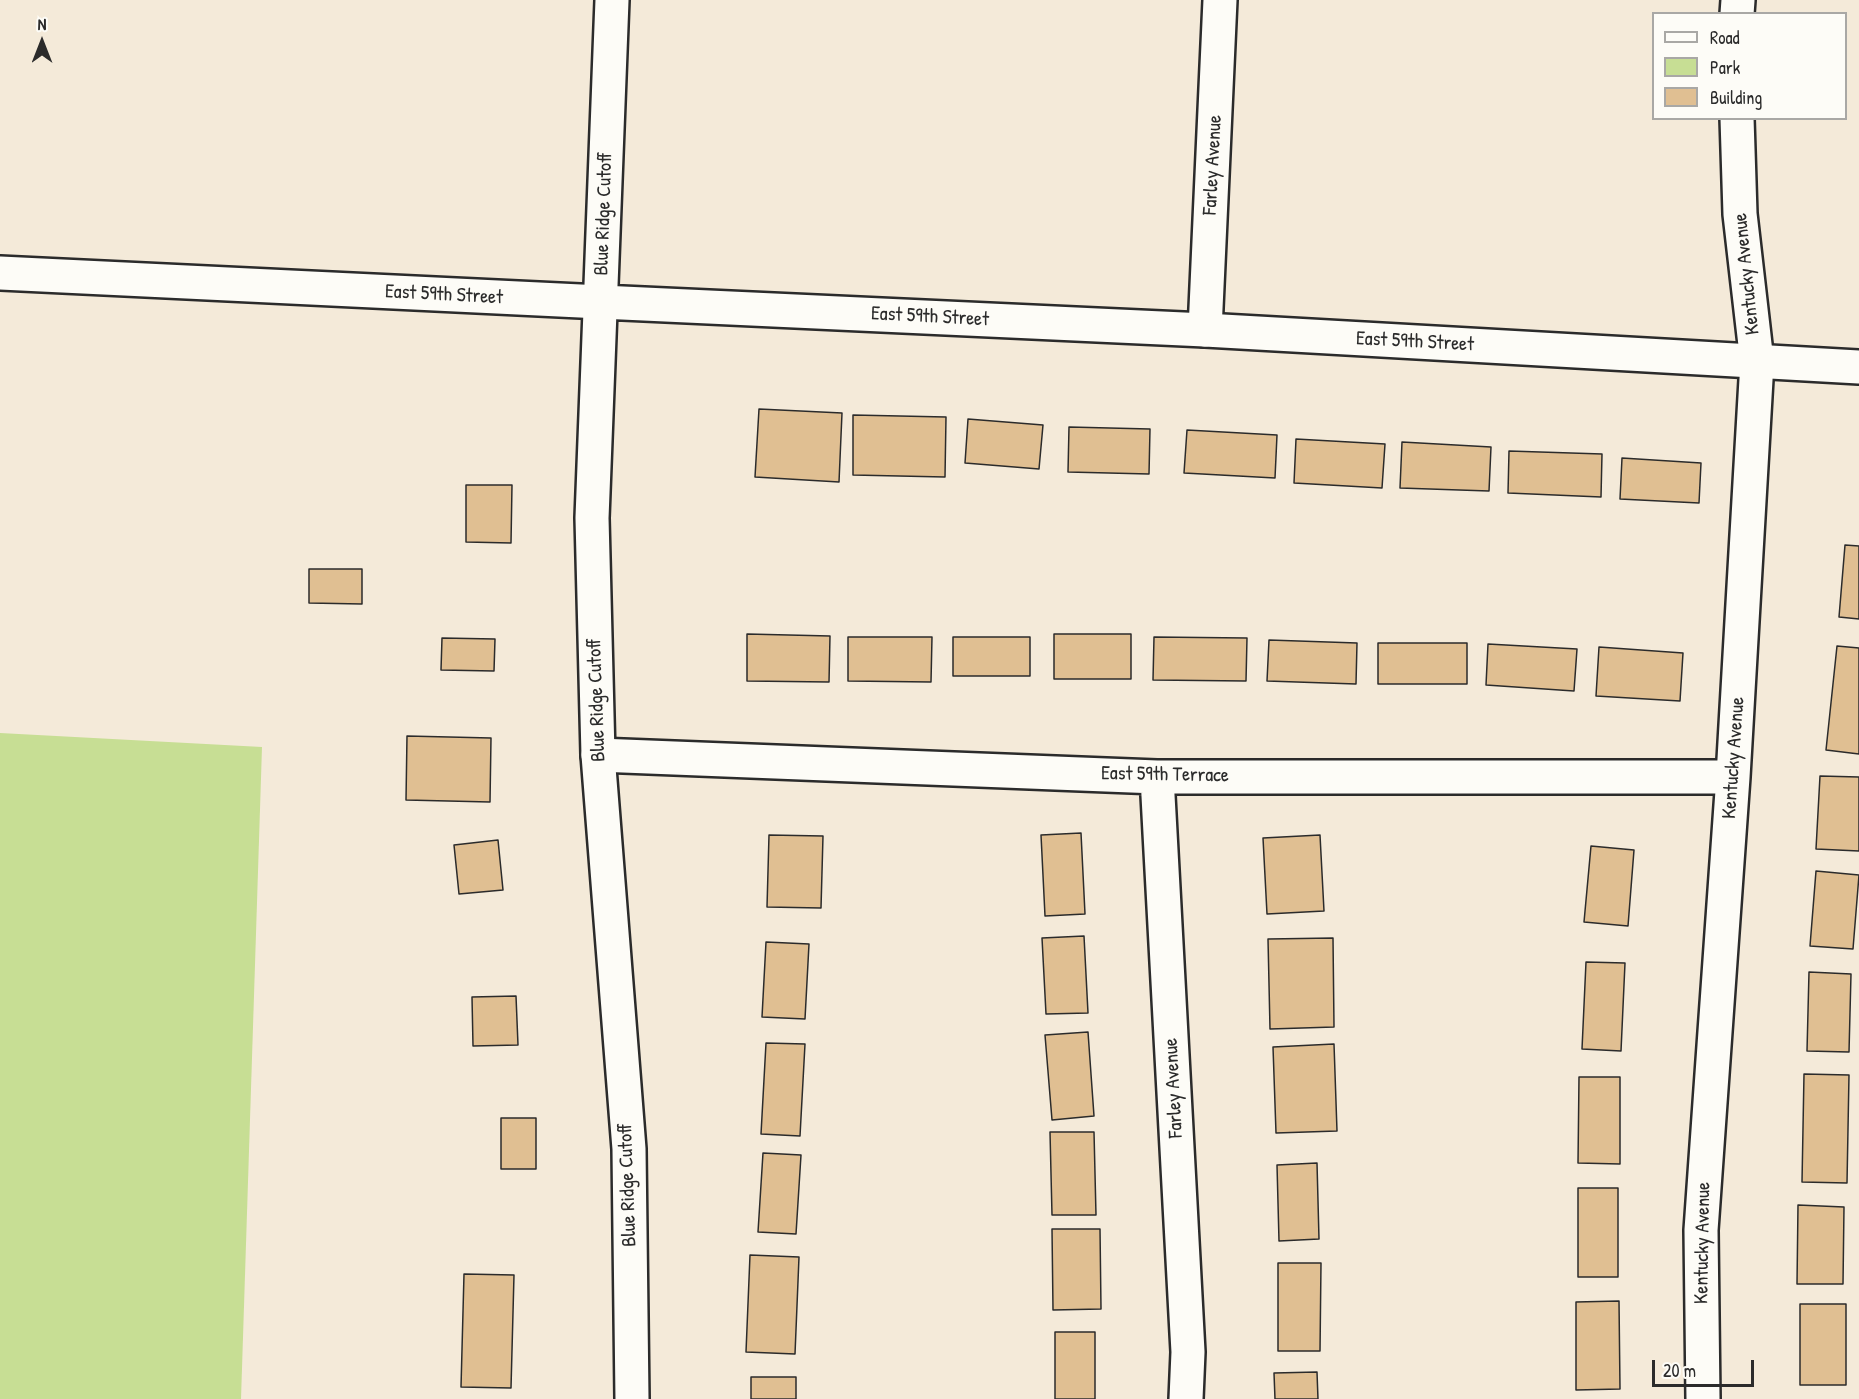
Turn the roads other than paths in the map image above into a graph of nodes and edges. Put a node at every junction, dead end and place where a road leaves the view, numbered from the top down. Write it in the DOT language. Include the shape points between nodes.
graph roads {
  1 [pos="612,0"];
  2 [pos="1220,0"];
  3 [pos="1737,120"];
  4 [pos="0,273"];
  5 [pos="601,302"];
  6 [pos="1205,330"];
  7 [pos="1757,362"];
  8 [pos="1859,367"];
  9 [pos="598,755"];
  10 [pos="1157,777"];
  11 [pos="1733,777"];
  12 [pos="632,1399"];
  13 [pos="1186,1399"];
  14 [pos="1703,1399"];
  1 -- 5 [label="street, Blue Ridge Cutoff"];
  2 -- 6 [label="street, Farley Avenue"];
  3 -- 7 [label="street, Kentucky Avenue" via="1740,214"];
  4 -- 5 [label="street, East 59th Street"];
  5 -- 6 [label="street, East 59th Street"];
  5 -- 9 [label="street, Blue Ridge Cutoff" via="592,518"];
  6 -- 7 [label="street, East 59th Street"];
  7 -- 8 [label="street, East 59th Street"];
  7 -- 11 [label="street, Kentucky Avenue"];
  9 -- 10 [label="street, East 59th Terrace"];
  9 -- 12 [label="street, Blue Ridge Cutoff" via="629,1149"];
  10 -- 11 [label="street, East 59th Terrace"];
  10 -- 13 [label="street, Farley Avenue" via="1188,1352"];
  11 -- 14 [label="street, Kentucky Avenue" via="1701,1230"];
}
